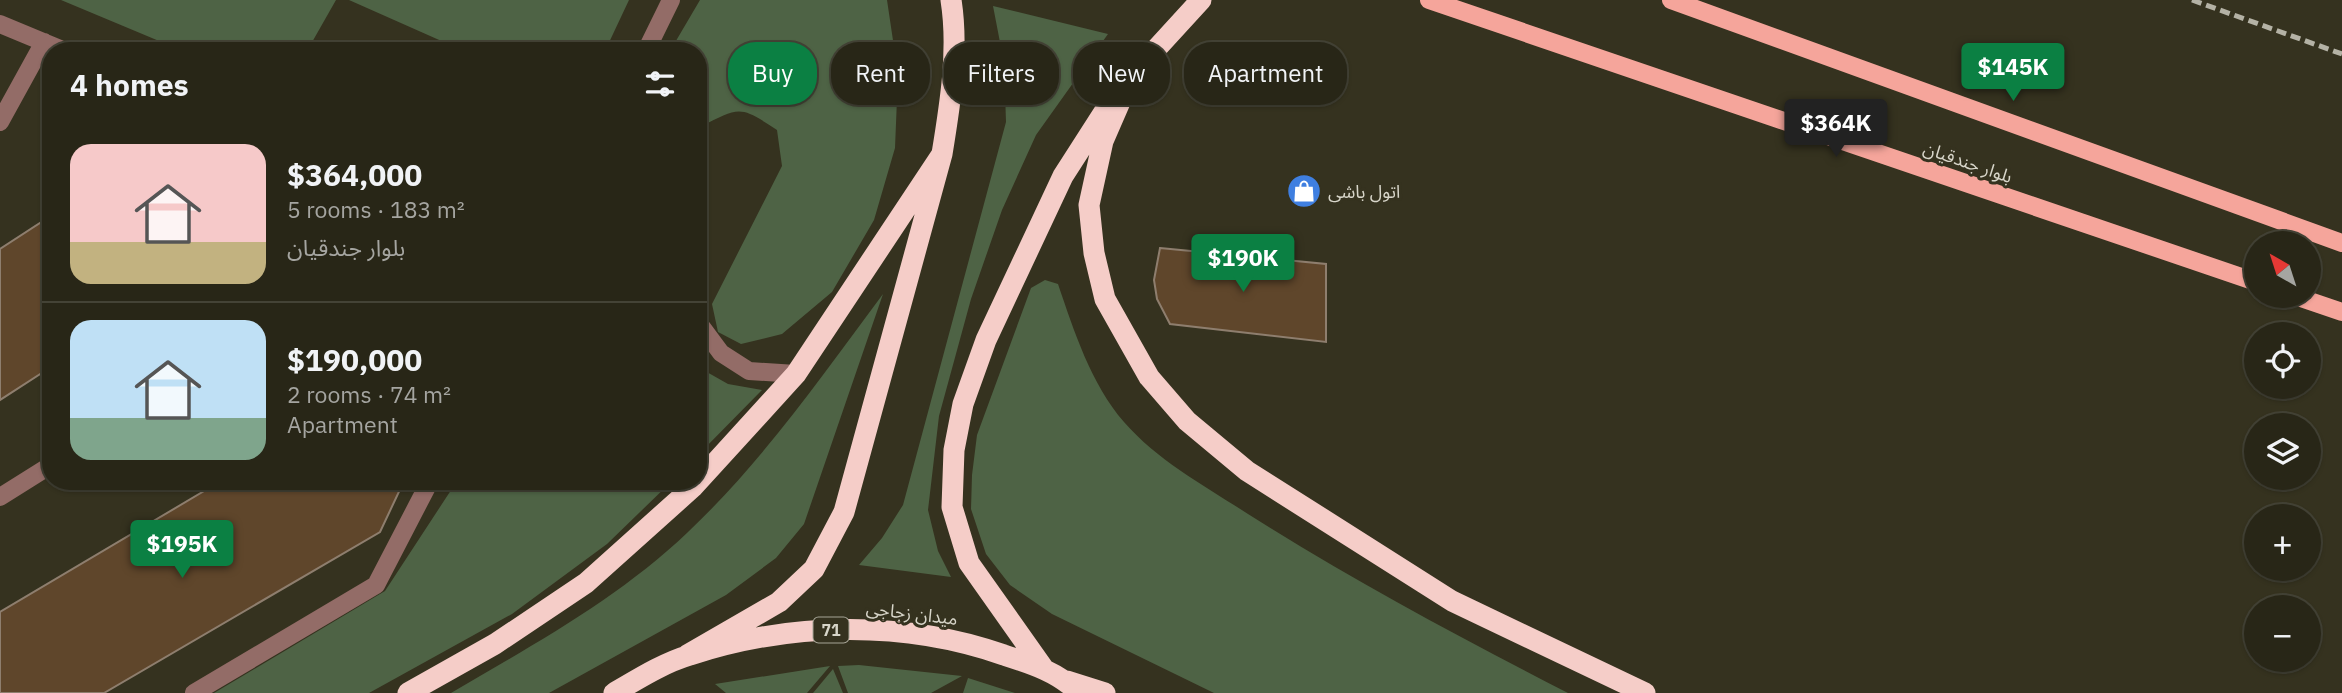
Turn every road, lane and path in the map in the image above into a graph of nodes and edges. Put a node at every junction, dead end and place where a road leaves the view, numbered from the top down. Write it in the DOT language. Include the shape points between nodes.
graph roads {
  1 [pos="671,0"];
  2 [pos="951,0"];
  3 [pos="1201,0"];
  4 [pos="1429,0"];
  5 [pos="1671,0"];
  6 [pos="0,24"];
  7 [pos="44,42"];
  8 [pos="650,42"];
  9 [pos="1161,42"];
  10 [pos="42,46"];
  11 [pos="1111,105"];
  12 [pos="1119,105"];
  13 [pos="0,122"];
  14 [pos="942,154"];
  15 [pos="2342,243"];
  16 [pos="2244,278"];
  17 [pos="2321,305"];
  18 [pos="2342,312"];
  19 [pos="707,334"];
  20 [pos="796,374"];
  21 [pos="42,471"];
  22 [pos="707,472"];
  23 [pos="425,490"];
  24 [pos="690,490"];
  25 [pos="0,497"];
  26 [pos="687,655"];
  27 [pos="1044,669"];
  28 [pos="1073,687"];
  29 [pos="194,693"];
  30 [pos="408,693"];
  31 [pos="614,693"];
  32 [pos="1105,693"];
  33 [pos="1646,693"];
  1 -- 8 [label="street"];
  2 -- 14 [label="highway" via="951,84"];
  3 -- 9 [label="highway"];
  4 -- 16 [label="main road, بلوار جندقیان"];
  5 -- 15 [label="main road"];
  6 -- 7 [label="street"];
  10 -- 13 [label="street"];
  11 -- 27 [label="highway" via="1063,176 986,340 963,404 954,450 952,507 969,563"];
  12 -- 33 [label="highway" via="1103,141 1089,205 1094,253 1105,299 1149,377 1187,421 1247,471 1452,601"];
  14 -- 20 [label="highway"];
  14 -- 26 [label="highway" via="844,512 814,569 779,602"];
  17 -- 18 [label="main road"];
  19 -- 20 [label="street" via="722,354 749,371"];
  20 -- 22 [label="highway"];
  21 -- 25 [label="street"];
  23 -- 29 [label="street" via="376,585"];
  24 -- 30 [label="highway" via="586,583 495,644"];
  26 -- 27 [label="highway, میدان زجاجی / 71" via="779,635 861,629 976,645"];
  26 -- 31 [label="highway, میدان زجاجی / 71"];
  27 -- 28 [label="highway, میدان زجاجی / 71"];
  28 -- 32 [label="highway, 71"];
}
